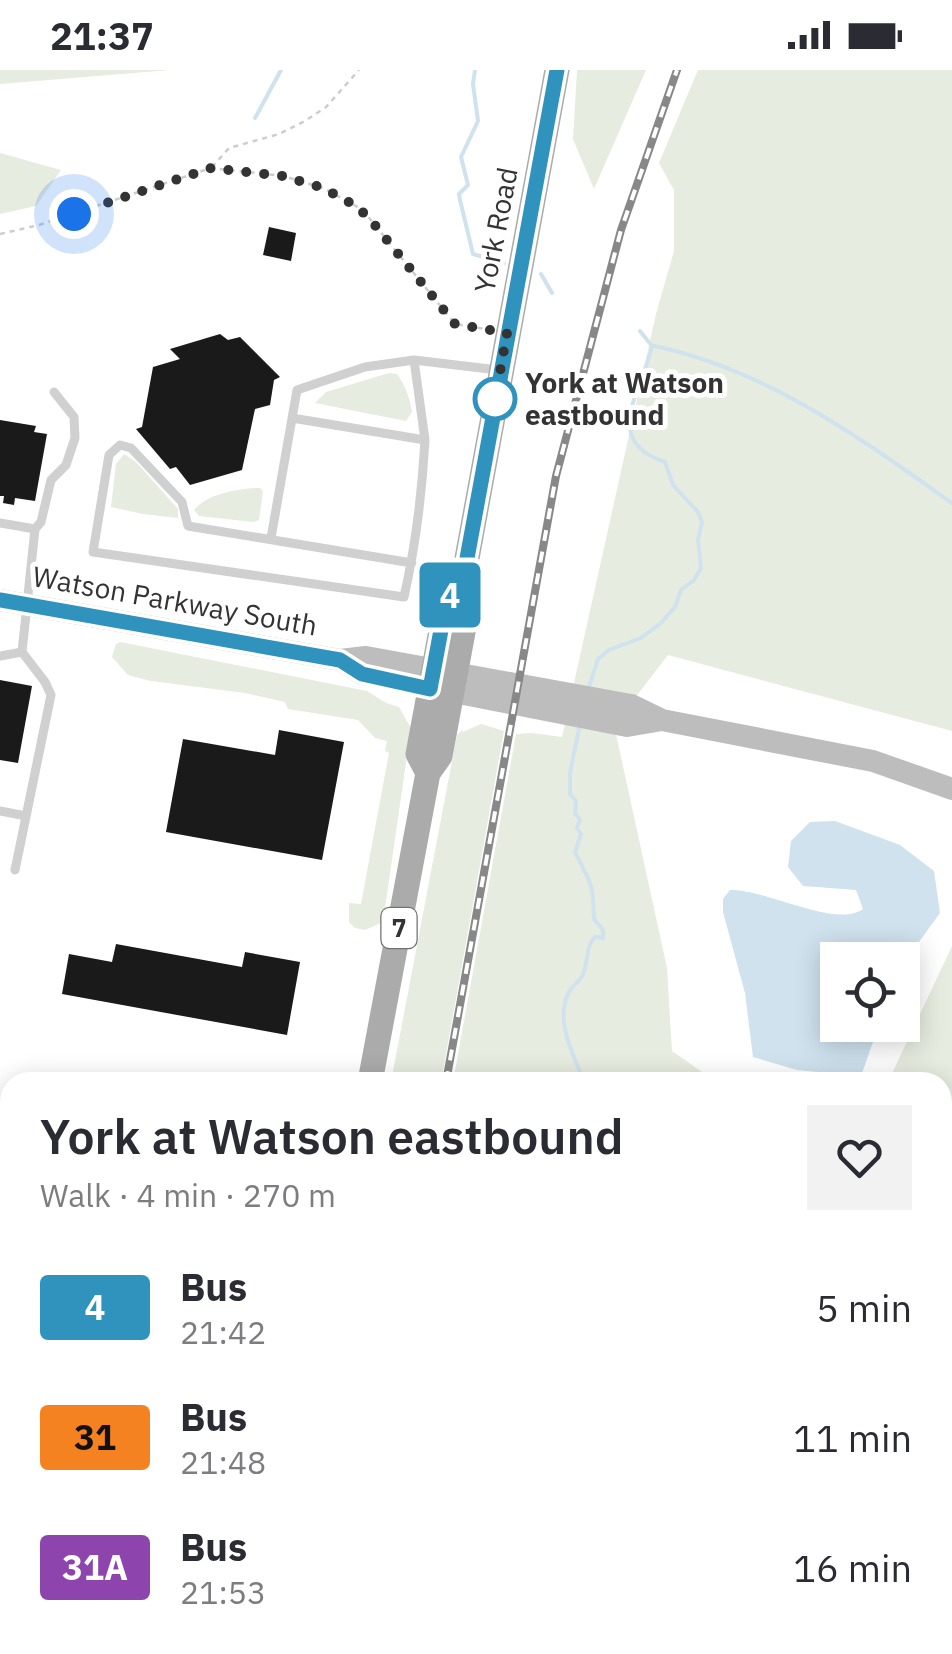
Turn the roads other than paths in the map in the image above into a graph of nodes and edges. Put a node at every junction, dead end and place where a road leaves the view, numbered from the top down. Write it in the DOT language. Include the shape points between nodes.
graph roads {
  1 [pos="557,70"];
  2 [pos="414,360"];
  3 [pos="500,370"];
  4 [pos="54,392"];
  5 [pos="292,418"];
  6 [pos="424,440"];
  7 [pos="0,523"];
  8 [pos="35,529"];
  9 [pos="271,538"];
  10 [pos="412,563"];
  11 [pos="0,600"];
  12 [pos="25,604"];
  13 [pos="22,652"];
  14 [pos="0,656"];
  15 [pos="443,680"];
  16 [pos="952,789"];
  17 [pos="0,811"];
  18 [pos="26,816"];
  19 [pos="15,870"];
  20 [pos="372,1072"];
  1 -- 3 [label="main road, York Road / 7"];
  2 -- 3 [label="lane"];
  2 -- 5 [label="lane" via="365,367 298,390"];
  2 -- 6 [label="lane"];
  3 -- 15 [label="main road, York Road / 7" via="463,580 469,600"];
  4 -- 8 [label="lane" via="74,417 75,438 66,465 51,480"];
  5 -- 6 [label="lane"];
  5 -- 9 [label="lane"];
  6 -- 10 [label="lane"];
  7 -- 8 [label="lane"];
  8 -- 12 [label="lane"];
  9 -- 10 [label="lane"];
  9 -- 10 [label="lane" via="188,526 182,502 131,448 120,445 109,455 94,552 404,597"];
  11 -- 12 [label="main road, Watson Parkway South"];
  12 -- 13 [label="lane"];
  12 -- 15 [label="main road, Watson Parkway South" via="340,660 362,674"];
  13 -- 14 [label="lane"];
  13 -- 18 [label="lane" via="51,695"];
  15 -- 16 [label="main road, Watson Parkway South" via="606,712 627,726 662,720 873,762"];
  15 -- 20 [label="main road, York Road / 7" via="418,754 428,774"];
  17 -- 18 [label="lane"];
  18 -- 19 [label="lane"];
}
